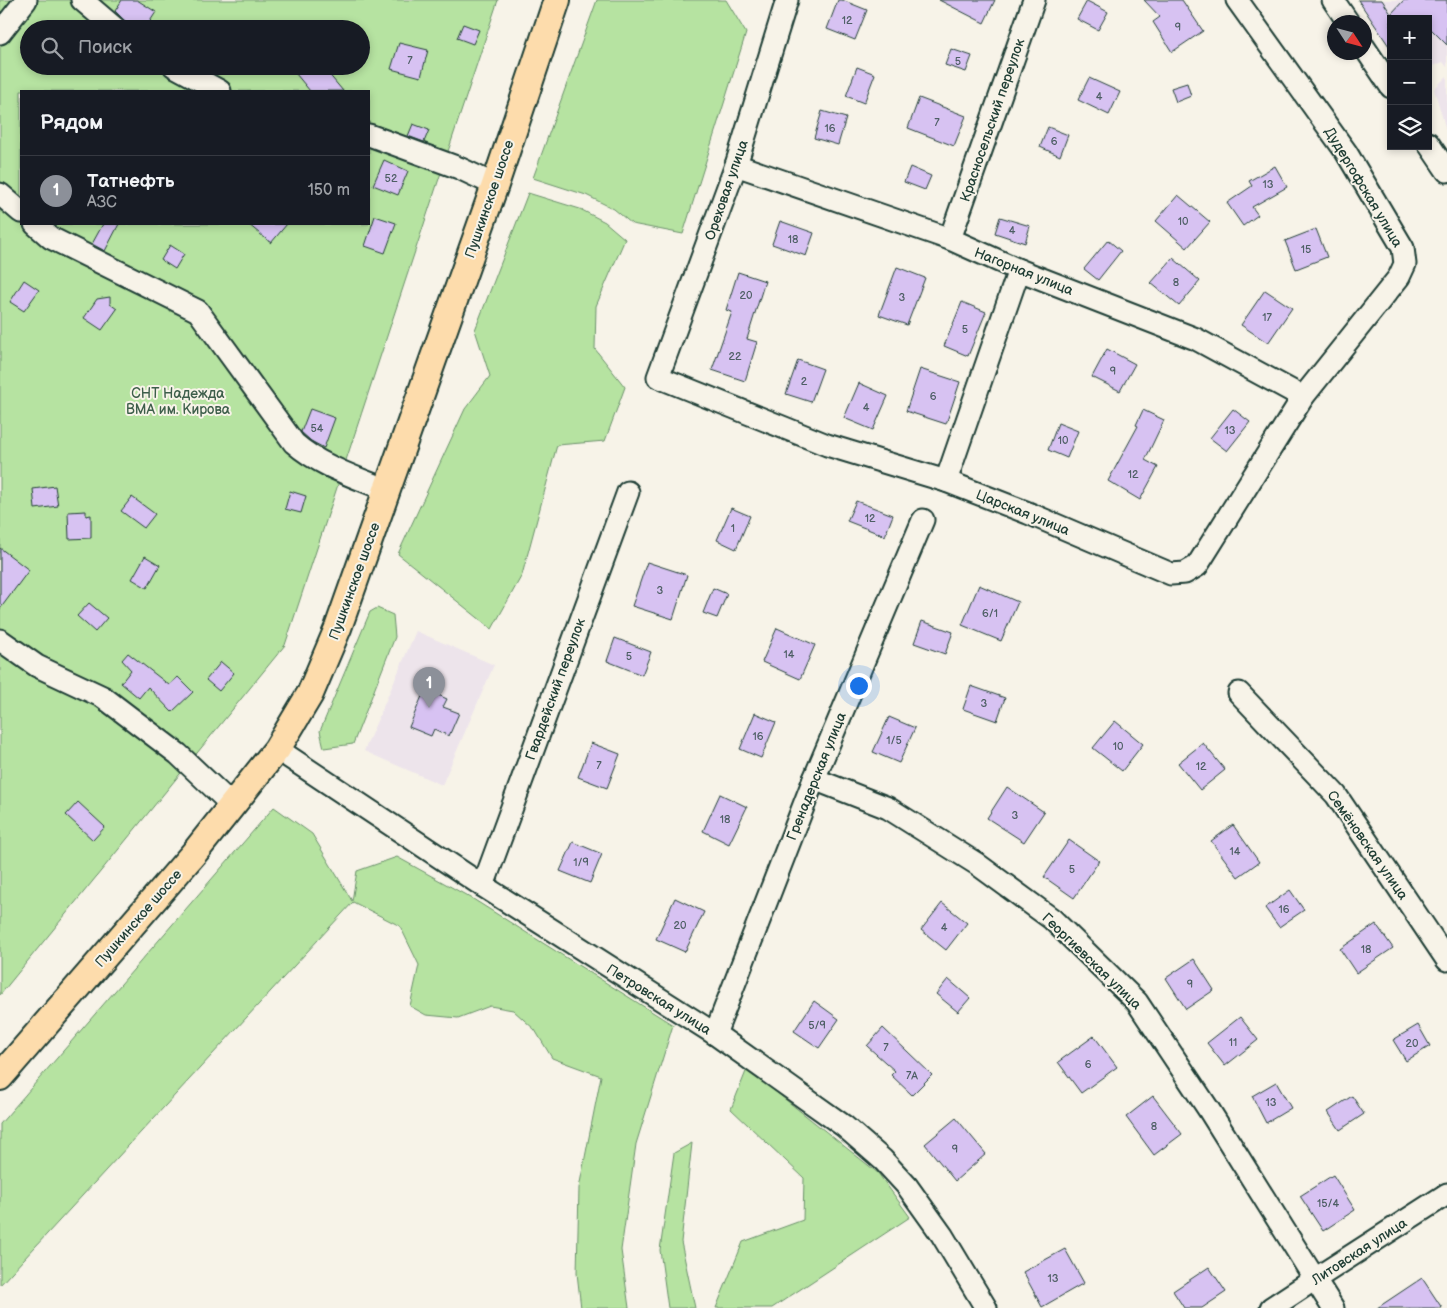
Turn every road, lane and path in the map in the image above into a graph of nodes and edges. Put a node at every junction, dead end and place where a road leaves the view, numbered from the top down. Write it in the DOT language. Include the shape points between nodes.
graph roads {
  1 [pos="26,0"];
  2 [pos="82,0"];
  3 [pos="557,0"];
  4 [pos="787,0"];
  5 [pos="1034,0"];
  6 [pos="1237,0"];
  7 [pos="1333,0"];
  8 [pos="1343,15"];
  9 [pos="105,20"];
  10 [pos="0,34"];
  11 [pos="1372,59"];
  12 [pos="191,75"];
  13 [pos="1387,80"];
  14 [pos="218,90"];
  15 [pos="370,135"];
  16 [pos="1432,149"];
  17 [pos="736,165"];
  18 [pos="1447,171"];
  19 [pos="495,184"];
  20 [pos="0,194"];
  21 [pos="20,211"];
  22 [pos="36,225"];
  23 [pos="950,239"];
  24 [pos="1019,270"];
  25 [pos="658,377"];
  26 [pos="1303,396"];
  27 [pos="946,481"];
  28 [pos="387,490"];
  29 [pos="628,492"];
  30 [pos="923,520"];
  31 [pos="0,640"];
  32 [pos="1239,693"];
  33 [pos="277,749"];
  34 [pos="814,779"];
  35 [pos="233,806"];
  36 [pos="482,886"];
  37 [pos="1447,960"];
  38 [pos="715,1034"];
  39 [pos="0,1076"];
  40 [pos="1447,1194"];
  41 [pos="1314,1278"];
  42 [pos="986,1308"];
  43 [pos="1272,1308"];
  44 [pos="1333,1308"];
  1 -- 10 [label="street"];
  2 -- 9 [label="street"];
  3 -- 19 [label="main road, Пушкинское шоссе"];
  4 -- 17 [label="street, Ореховая улица"];
  5 -- 23 [label="street, Красносельский переулок"];
  6 -- 26 [label="street, Дудергофская улица" via="1346,152 1403,248 1405,264 1399,277"];
  7 -- 8 [label="street"];
  11 -- 13 [label="street"];
  12 -- 14 [label="street"];
  15 -- 19 [label="street"];
  16 -- 18 [label="street"];
  17 -- 23 [label="street, Нагорная улица"];
  17 -- 25 [label="street, Ореховая улица"];
  19 -- 28 [label="main road, Пушкинское шоссе"];
  20 -- 21 [label="street"];
  22 -- 28 [label="street" via="51,238 198,312 294,443 306,454 336,470"];
  23 -- 24 [label="street, Нагорная улица"];
  24 -- 26 [label="street, Нагорная улица" via="1196,339"];
  24 -- 27 [label="street"];
  25 -- 27 [label="street, Царская улица" via="827,445"];
  26 -- 27 [label="street, Царская улица" via="1197,566 1185,573 1171,574"];
  28 -- 33 [label="main road, Пушкинское шоссе" via="338,628 310,694"];
  29 -- 36 [label="street, Гвардейский переулок"];
  30 -- 34 [label="street, Гренадерская улица"];
  31 -- 35 [label="street" via="37,666 103,697 178,754"];
  32 -- 37 [label="street, Семёновская улица" via="1336,796"];
  33 -- 35 [label="main road, Пушкинское шоссе"];
  33 -- 36 [label="street, Петровская улица"];
  34 -- 38 [label="street, Гренадерская улица"];
  34 -- 41 [label="street, Георгиевская улица" via="888,808 978,864 1052,919 1137,1002"];
  35 -- 39 [label="main road, Пушкинское шоссе"];
  36 -- 38 [label="street, Петровская улица"];
  38 -- 42 [label="street, Петровская улица" via="844,1126 883,1160 924,1208"];
  40 -- 41 [label="street, Литовская улица"];
  41 -- 43 [label="street, Литовская улица"];
  41 -- 44 [label="street, Георгиевская улица"];
}
